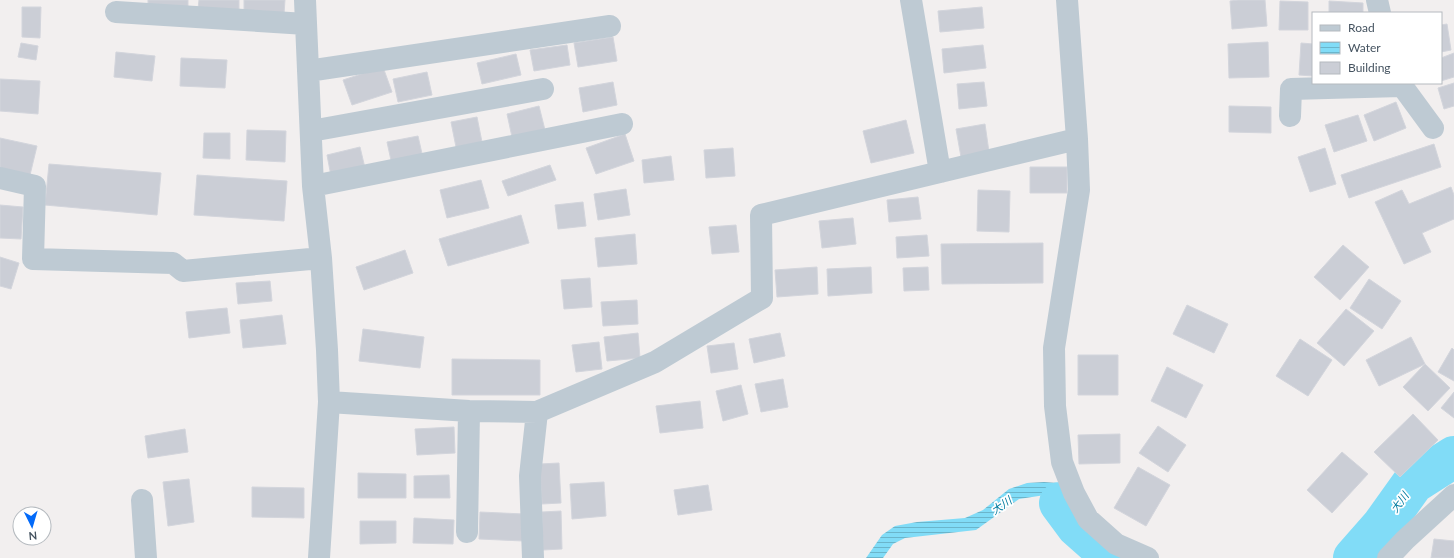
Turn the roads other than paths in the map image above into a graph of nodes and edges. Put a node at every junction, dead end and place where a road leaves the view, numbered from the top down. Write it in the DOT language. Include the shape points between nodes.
graph roads {
  1 [pos="305,0"];
  2 [pos="910,0"];
  3 [pos="1067,0"];
  4 [pos="1376,0"];
  5 [pos="116,12"];
  6 [pos="1380,12"];
  7 [pos="306,24"];
  8 [pos="610,26"];
  9 [pos="308,71"];
  10 [pos="1401,84"];
  11 [pos="543,89"];
  12 [pos="1290,116"];
  13 [pos="622,124"];
  14 [pos="1433,128"];
  15 [pos="311,132"];
  16 [pos="1077,139"];
  17 [pos="940,172"];
  18 [pos="0,178"];
  19 [pos="313,186"];
  20 [pos="321,258"];
  21 [pos="329,402"];
  22 [pos="469,411"];
  23 [pos="537,412"];
  24 [pos="1454,495"];
  25 [pos="142,500"];
  26 [pos="467,532"];
  27 [pos="146,558"];
  28 [pos="319,558"];
  29 [pos="533,558"];
  30 [pos="1148,558"];
  31 [pos="1388,558"];
  1 -- 7 [label="street"];
  2 -- 17 [label="street"];
  3 -- 16 [label="street"];
  4 -- 6 [label="street"];
  5 -- 7 [label="street"];
  7 -- 9 [label="street"];
  8 -- 9 [label="street"];
  9 -- 15 [label="street"];
  10 -- 12 [label="street" via="1291,89"];
  10 -- 14 [label="street"];
  11 -- 15 [label="street"];
  13 -- 19 [label="street"];
  15 -- 19 [label="street"];
  16 -- 17 [label="street"];
  16 -- 30 [label="street" via="1079,190 1054,348 1055,406 1062,462 1088,519 1116,544"];
  17 -- 23 [label="street" via="761,215 762,298 655,362"];
  18 -- 20 [label="street" via="36,186 33,259 173,263 183,271"];
  19 -- 20 [label="street"];
  20 -- 21 [label="street"];
  21 -- 22 [label="street"];
  21 -- 28 [label="street"];
  22 -- 23 [label="street"];
  22 -- 26 [label="street"];
  23 -- 29 [label="street" via="530,476"];
  24 -- 31 [label="street"];
  25 -- 27 [label="street"];
}
